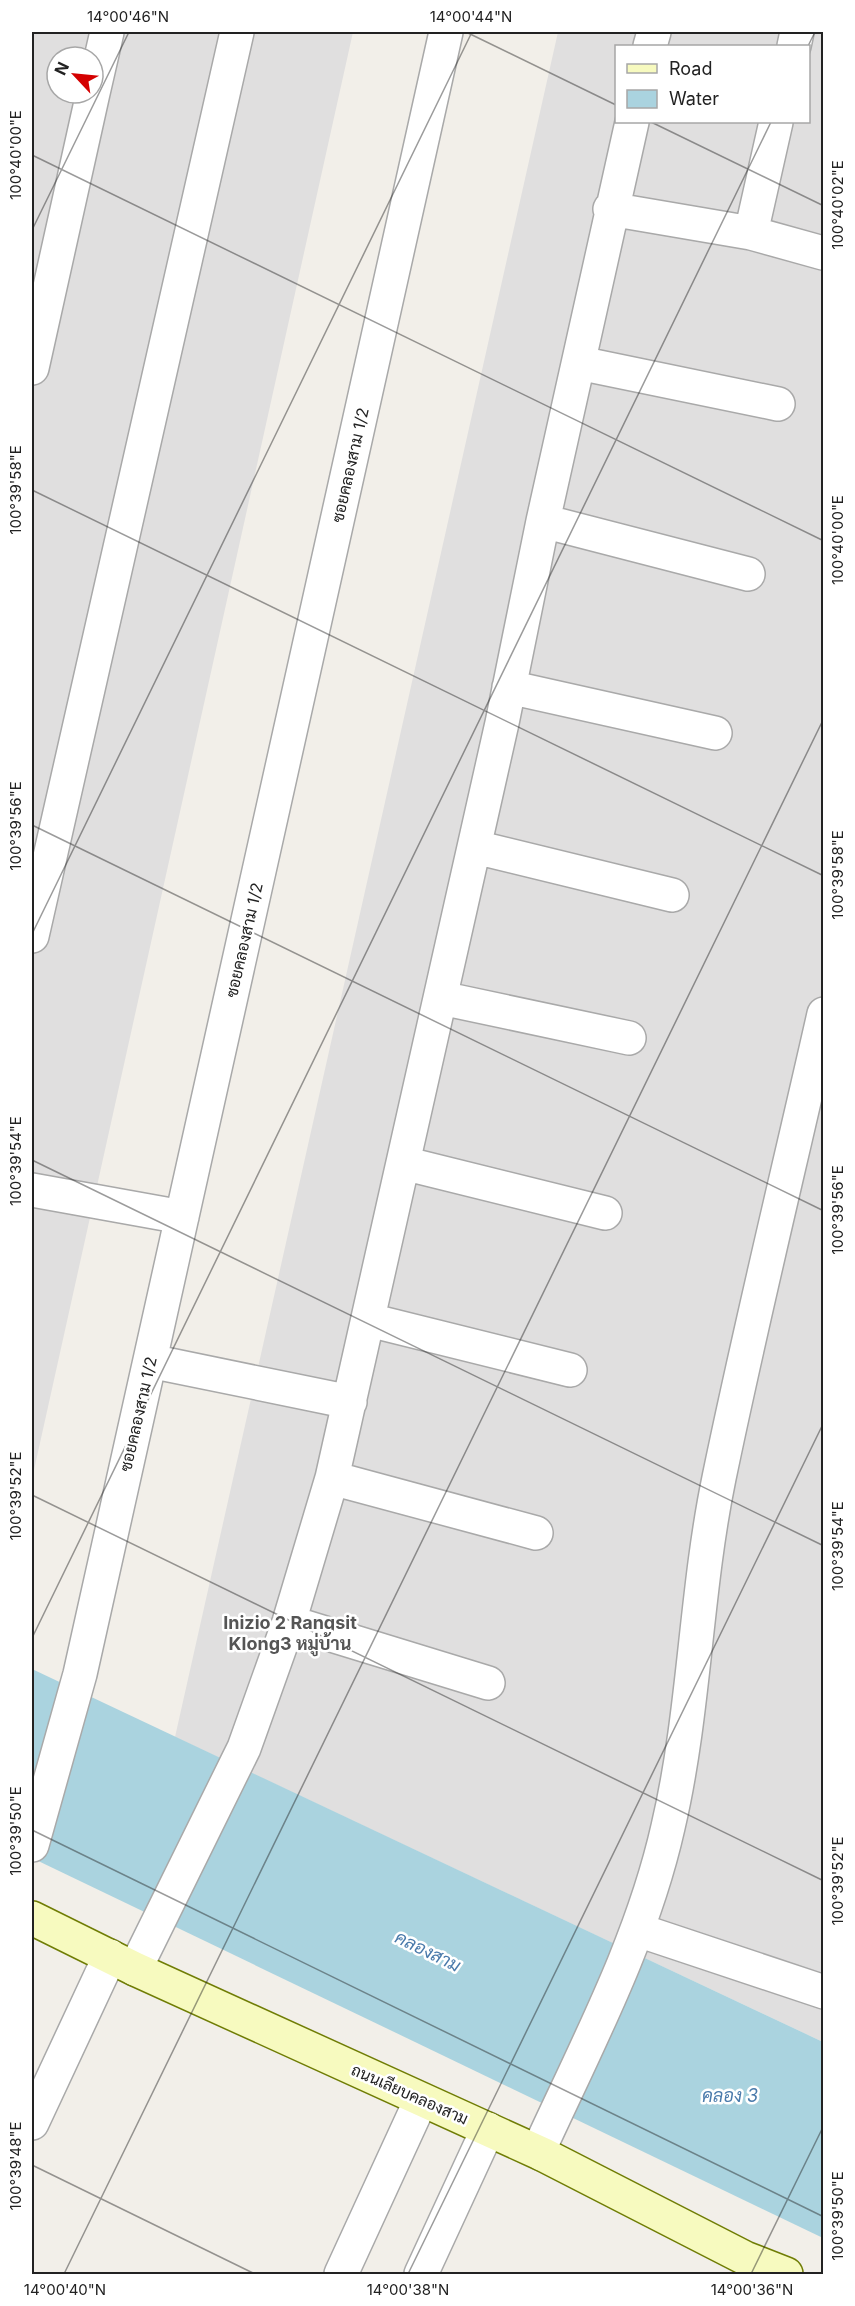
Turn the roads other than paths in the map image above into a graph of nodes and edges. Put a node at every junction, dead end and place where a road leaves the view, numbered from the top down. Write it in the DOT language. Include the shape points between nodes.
graph roads {
  1 [pos="237,32"];
  2 [pos="446,32"];
  3 [pos="90,105"];
  4 [pos="632,123"];
  5 [pos="776,123"];
  6 [pos="610,209"];
  7 [pos="751,233"];
  8 [pos="823,253"];
  9 [pos="579,363"];
  10 [pos="32,368"];
  11 [pos="778,404"];
  12 [pos="543,521"];
  13 [pos="748,574"];
  14 [pos="509,687"];
  15 [pos="715,733"];
  16 [pos="475,846"];
  17 [pos="672,895"];
  18 [pos="32,936"];
  19 [pos="441,998"];
  20 [pos="824,1014"];
  21 [pos="629,1038"];
  22 [pos="403,1163"];
  23 [pos="32,1190"];
  24 [pos="605,1213"];
  25 [pos="182,1217"];
  26 [pos="369,1320"];
  27 [pos="150,1361"];
  28 [pos="570,1370"];
  29 [pos="350,1402"];
  30 [pos="332,1478"];
  31 [pos="536,1533"];
  32 [pos="289,1622"];
  33 [pos="488,1683"];
  34 [pos="32,1845"];
  35 [pos="32,1918"];
  36 [pos="635,1940"];
  37 [pos="123,1962"];
  38 [pos="824,1992"];
  39 [pos="421,2100"];
  40 [pos="32,2123"];
  41 [pos="488,2129"];
  42 [pos="542,2148"];
  43 [pos="741,2266"];
  44 [pos="341,2274"];
  45 [pos="421,2274"];
  46 [pos="786,2274"];
  1 -- 18 [label="street"];
  2 -- 25 [label="street, ซอยคลองสาม 1/2"];
  3 -- 10 [label="street"];
  4 -- 6 [label="street"];
  5 -- 7 [label="street"];
  6 -- 7 [label="street"];
  6 -- 9 [label="street"];
  7 -- 8 [label="street"];
  9 -- 11 [label="street"];
  9 -- 12 [label="street"];
  12 -- 13 [label="street"];
  12 -- 14 [label="street"];
  14 -- 15 [label="street"];
  14 -- 16 [label="street"];
  16 -- 17 [label="street"];
  16 -- 19 [label="street"];
  19 -- 21 [label="street"];
  19 -- 22 [label="street"];
  20 -- 36 [label="street" via="718,1479 704,1563 686,1739 668,1828"];
  22 -- 24 [label="street"];
  22 -- 26 [label="street"];
  23 -- 25 [label="street"];
  25 -- 27 [label="street, ซอยคลองสาม 1/2"];
  26 -- 28 [label="street"];
  26 -- 29 [label="street"];
  27 -- 29 [label="street"];
  27 -- 34 [label="street, ซอยคลองสาม 1/2" via="80,1674"];
  29 -- 30 [label="street"];
  30 -- 31 [label="street"];
  30 -- 32 [label="street"];
  32 -- 33 [label="street"];
  32 -- 37 [label="street" via="244,1748 156,1928"];
  35 -- 37 [label="main road, ถนนเลียบคลองสาม"];
  36 -- 38 [label="street"];
  36 -- 42 [label="street"];
  37 -- 39 [label="main road, ถนนเลียบคลองสาม"];
  37 -- 40 [label="street"];
  39 -- 41 [label="main road, ถนนเลียบคลองสาม"];
  39 -- 44 [label="street"];
  41 -- 42 [label="main road, ถนนเลียบคลองสาม"];
  41 -- 45 [label="street"];
  42 -- 43 [label="main road, ถนนเลียบคลองสาม"];
  43 -- 46 [label="main road, ถนนเลียบคลองสาม"];
}
